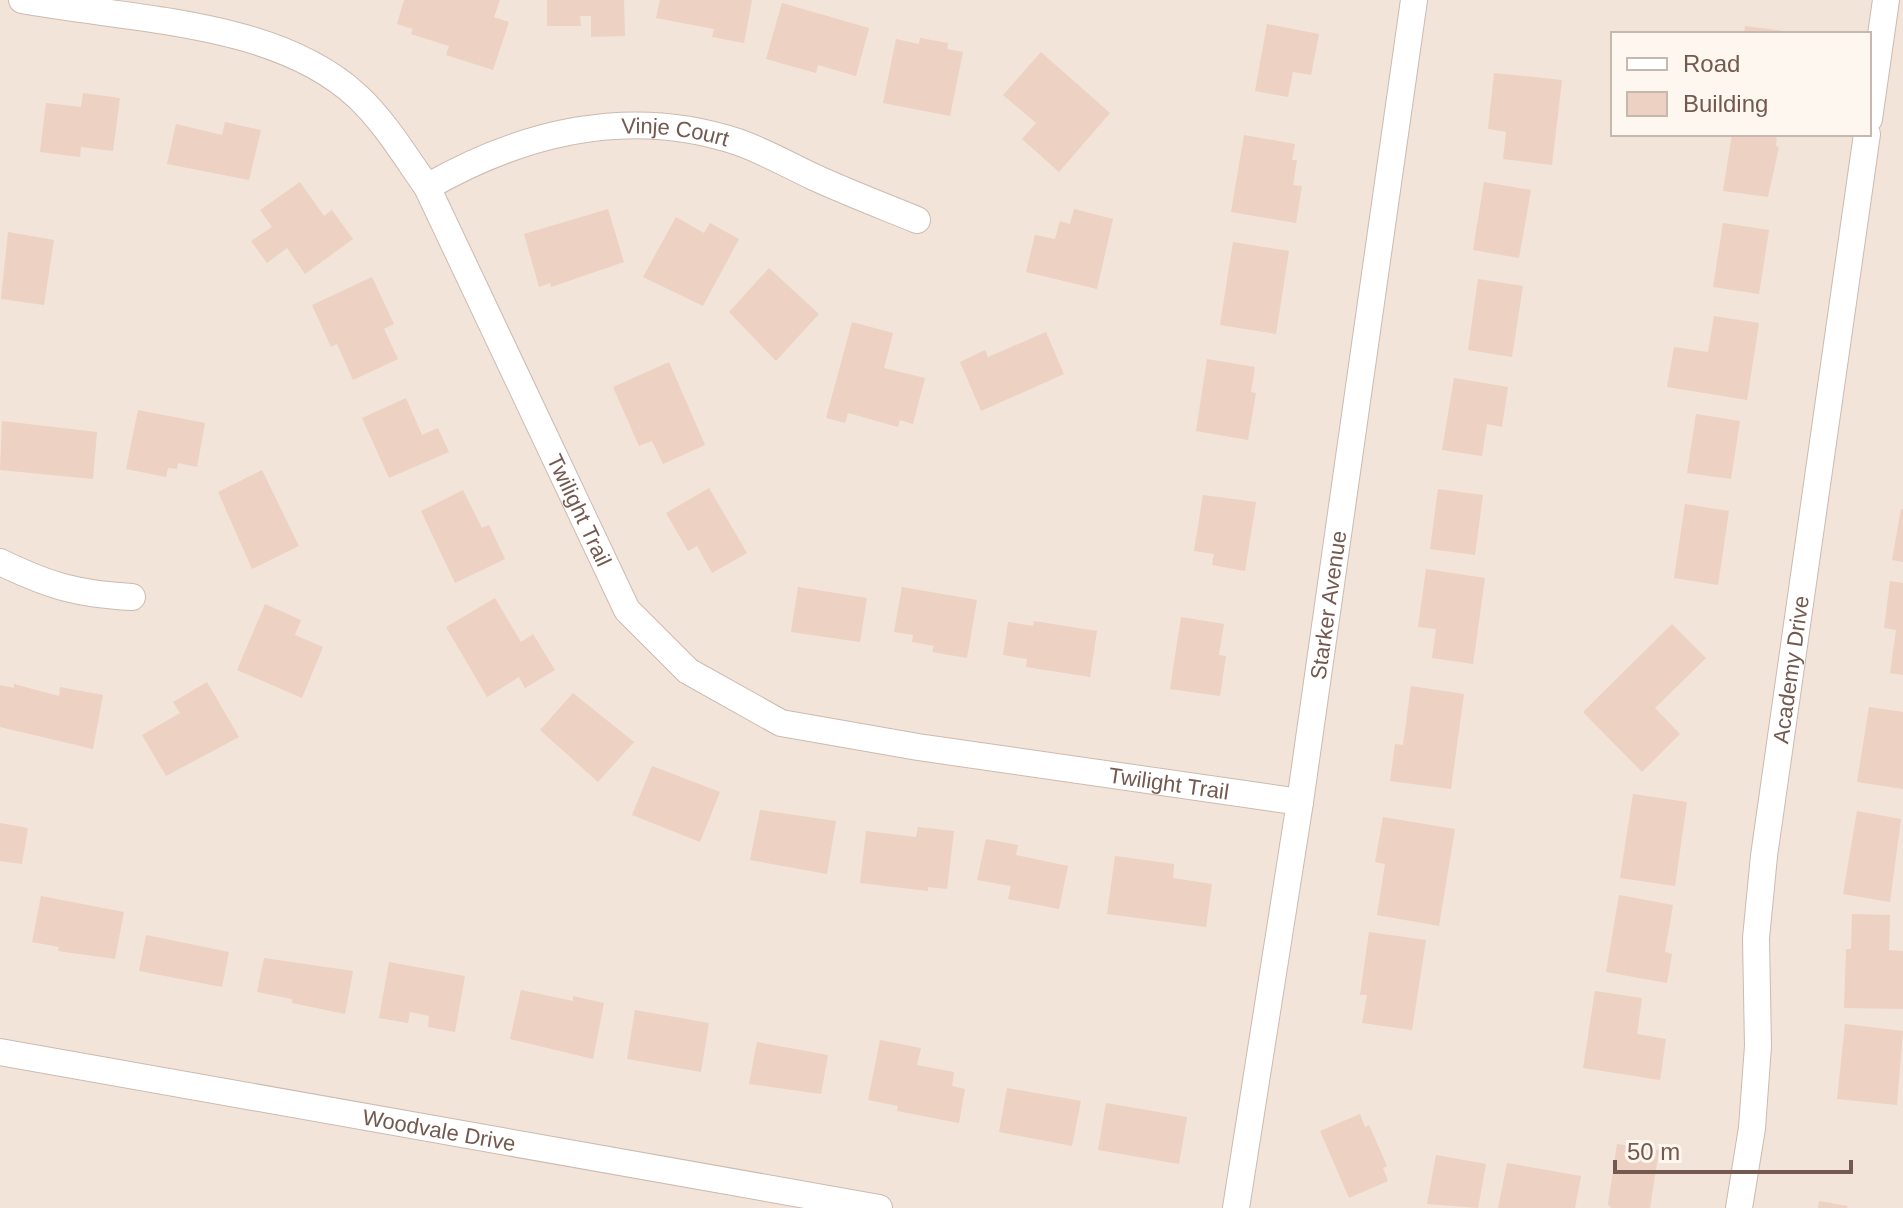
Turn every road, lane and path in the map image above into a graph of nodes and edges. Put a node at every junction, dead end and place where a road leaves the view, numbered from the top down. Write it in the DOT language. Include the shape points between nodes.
graph roads {
  1 [pos="22,0"];
  2 [pos="1414,0"];
  3 [pos="1886,0"];
  4 [pos="1871,105"];
  5 [pos="1867,136"];
  6 [pos="427,187"];
  7 [pos="917,220"];
  8 [pos="0,562"];
  9 [pos="132,597"];
  10 [pos="1300,802"];
  11 [pos="0,1052"];
  12 [pos="879,1208"];
  13 [pos="1236,1208"];
  14 [pos="1739,1208"];
  1 -- 6 [label="street, Twilight Trail" via="255,38 301,57 357,96 386,127"];
  2 -- 10 [label="street, Starker Avenue"];
  3 -- 4 [label="street"];
  5 -- 14 [label="street, Academy Drive" via="1764,856 1756,938 1757,1060"];
  6 -- 7 [label="street, Vinje Court" via="454,171 586,126 656,126 738,143"];
  6 -- 10 [label="street, Twilight Trail" via="627,610 688,671 781,723"];
  8 -- 9 [label="street" via="80,594"];
  10 -- 13 [label="street, Starker Avenue"];
  11 -- 12 [label="street, Woodvale Drive"];
}
